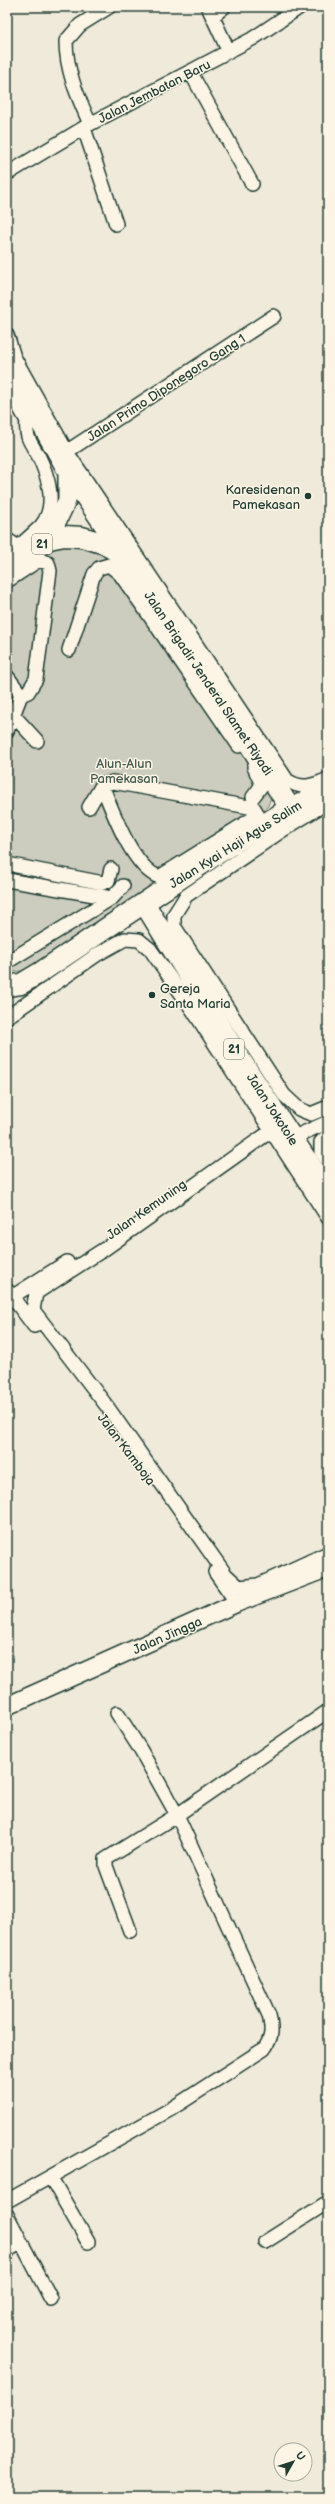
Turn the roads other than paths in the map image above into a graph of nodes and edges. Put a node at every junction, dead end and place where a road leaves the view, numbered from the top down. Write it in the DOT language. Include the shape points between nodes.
graph roads {
  1 [pos="109,7"];
  2 [pos="224,7"];
  3 [pos="300,7"];
  4 [pos="211,11"];
  5 [pos="229,52"];
  6 [pos="191,73"];
  7 [pos="87,126"];
  8 [pos="7,174"];
  9 [pos="252,184"];
  10 [pos="116,224"];
  11 [pos="274,316"];
  12 [pos="7,335"];
  13 [pos="7,365"];
  14 [pos="7,386"];
  15 [pos="62,454"];
  16 [pos="66,472"];
  17 [pos="50,540"];
  18 [pos="7,542"];
  19 [pos="126,558"];
  20 [pos="7,568"];
  21 [pos="7,581"];
  22 [pos="69,650"];
  23 [pos="7,676"];
  24 [pos="21,695"];
  25 [pos="14,716"];
  26 [pos="7,731"];
  27 [pos="36,741"];
  28 [pos="328,779"];
  29 [pos="102,785"];
  30 [pos="328,787"];
  31 [pos="253,797"];
  32 [pos="328,802"];
  33 [pos="89,807"];
  34 [pos="290,808"];
  35 [pos="7,864"];
  36 [pos="112,869"];
  37 [pos="7,880"];
  38 [pos="123,886"];
  39 [pos="112,898"];
  40 [pos="144,903"];
  41 [pos="7,962"];
  42 [pos="7,986"];
  43 [pos="7,1017"];
  44 [pos="328,1107"];
  45 [pos="328,1122"];
  46 [pos="271,1124"];
  47 [pos="328,1135"];
  48 [pos="292,1138"];
  49 [pos="328,1162"];
  50 [pos="328,1192"];
  51 [pos="328,1218"];
  52 [pos="9,1296"];
  53 [pos="328,1553"];
  54 [pos="328,1568"];
  55 [pos="237,1603"];
  56 [pos="8,1704"];
  57 [pos="328,1710"];
  58 [pos="117,1713"];
  59 [pos="177,1815"];
  60 [pos="130,1931"];
  61 [pos="51,2178"];
  62 [pos="7,2201"];
  63 [pos="328,2202"];
  64 [pos="7,2215"];
  65 [pos="21,2242"];
  66 [pos="88,2242"];
  67 [pos="265,2242"];
  68 [pos="7,2251"];
  69 [pos="51,2299"];
  1 -- 7 [label="street" via="80,25 66,41 69,71"];
  2 -- 4 [label="street"];
  3 -- 5 [label="street, Jalan Jembatan Baru"];
  4 -- 5 [label="street"];
  5 -- 6 [label="street, Jalan Jembatan Baru"];
  6 -- 7 [label="street, Jalan Jembatan Baru"];
  6 -- 9 [label="street"];
  7 -- 8 [label="street, Jalan Jembatan Baru"];
  7 -- 10 [label="street"];
  11 -- 15 [label="street, Jalan Primo Diponegoro Gang 1"];
  12 -- 15 [label="street" via="14,357"];
  13 -- 15 [label="main road"];
  14 -- 18 [label="street" via="27,421 25,433 43,466 51,492 42,525 18,547"];
  15 -- 16 [label="main road"];
  15 -- 28 [label="street" via="287,780 302,787"];
  16 -- 17 [label="main road" via="67,501"];
  16 -- 19 [label="main road"];
  17 -- 19 [label="highway, 21" via="64,536 82,537 105,544"];
  17 -- 20 [label="highway, 21"];
  19 -- 34 [label="highway, Jalan Brigadir Jenderal Slamet Riyadi" via="195,659"];
  21 -- 24 [label="street" via="39,560 48,563 50,571 36,679 28,692"];
  22 -- 31 [label="street" via="94,574 99,568 109,565 120,574 258,773 262,784"];
  23 -- 24 [label="street"];
  24 -- 25 [label="street"];
  25 -- 26 [label="street"];
  25 -- 27 [label="street"];
  29 -- 29 [label="street" via="117,824 139,859 153,875 159,877 252,819 257,813 254,808 113,782"];
  29 -- 33 [label="street"];
  30 -- 34 [label="main road, Jalan Kyai Haji Agus Salim"];
  32 -- 44 [label="street" via="186,896 174,915 174,926 284,1095 298,1109 311,1114"];
  34 -- 40 [label="highway, Jalan Kyai Haji Agus Salim"];
  35 -- 36 [label="street" via="103,883 108,880"];
  37 -- 39 [label="street"];
  38 -- 39 [label="street"];
  39 -- 41 [label="street"];
  40 -- 42 [label="highway, Jalan Kyai Haji Agus Salim" via="41,972 21,984"];
  40 -- 46 [label="highway, Jalan Jokotole / 21"];
  43 -- 46 [label="street" via="98,954 125,939 139,940 150,949"];
  45 -- 48 [label="street"];
  46 -- 48 [label="highway, Jalan Jokotole / 21"];
  46 -- 51 [label="street"];
  46 -- 52 [label="street, Jalan Kemuning" via="114,1232"];
  46 -- 53 [label="street" via="106,1248 36,1293 33,1310 106,1405 226,1574 239,1587 258,1586"];
  47 -- 49 [label="street" via="322,1142 321,1152"];
  48 -- 50 [label="highway, Jalan Jokotole / 21"];
  52 -- 55 [label="street, Jalan Kamboja" via="160,1492"];
  54 -- 55 [label="main road, Jalan Jingga"];
  55 -- 56 [label="main road, Jalan Jingga"];
  57 -- 59 [label="street"];
  58 -- 59 [label="street"];
  59 -- 60 [label="street" via="106,1859 106,1866"];
  59 -- 61 [label="street" via="265,2008 272,2029 271,2041 264,2049 220,2078"];
  61 -- 62 [label="street"];
  61 -- 66 [label="street"];
  63 -- 67 [label="street"];
  64 -- 65 [label="street"];
  65 -- 68 [label="street"];
  65 -- 69 [label="street"];
}
